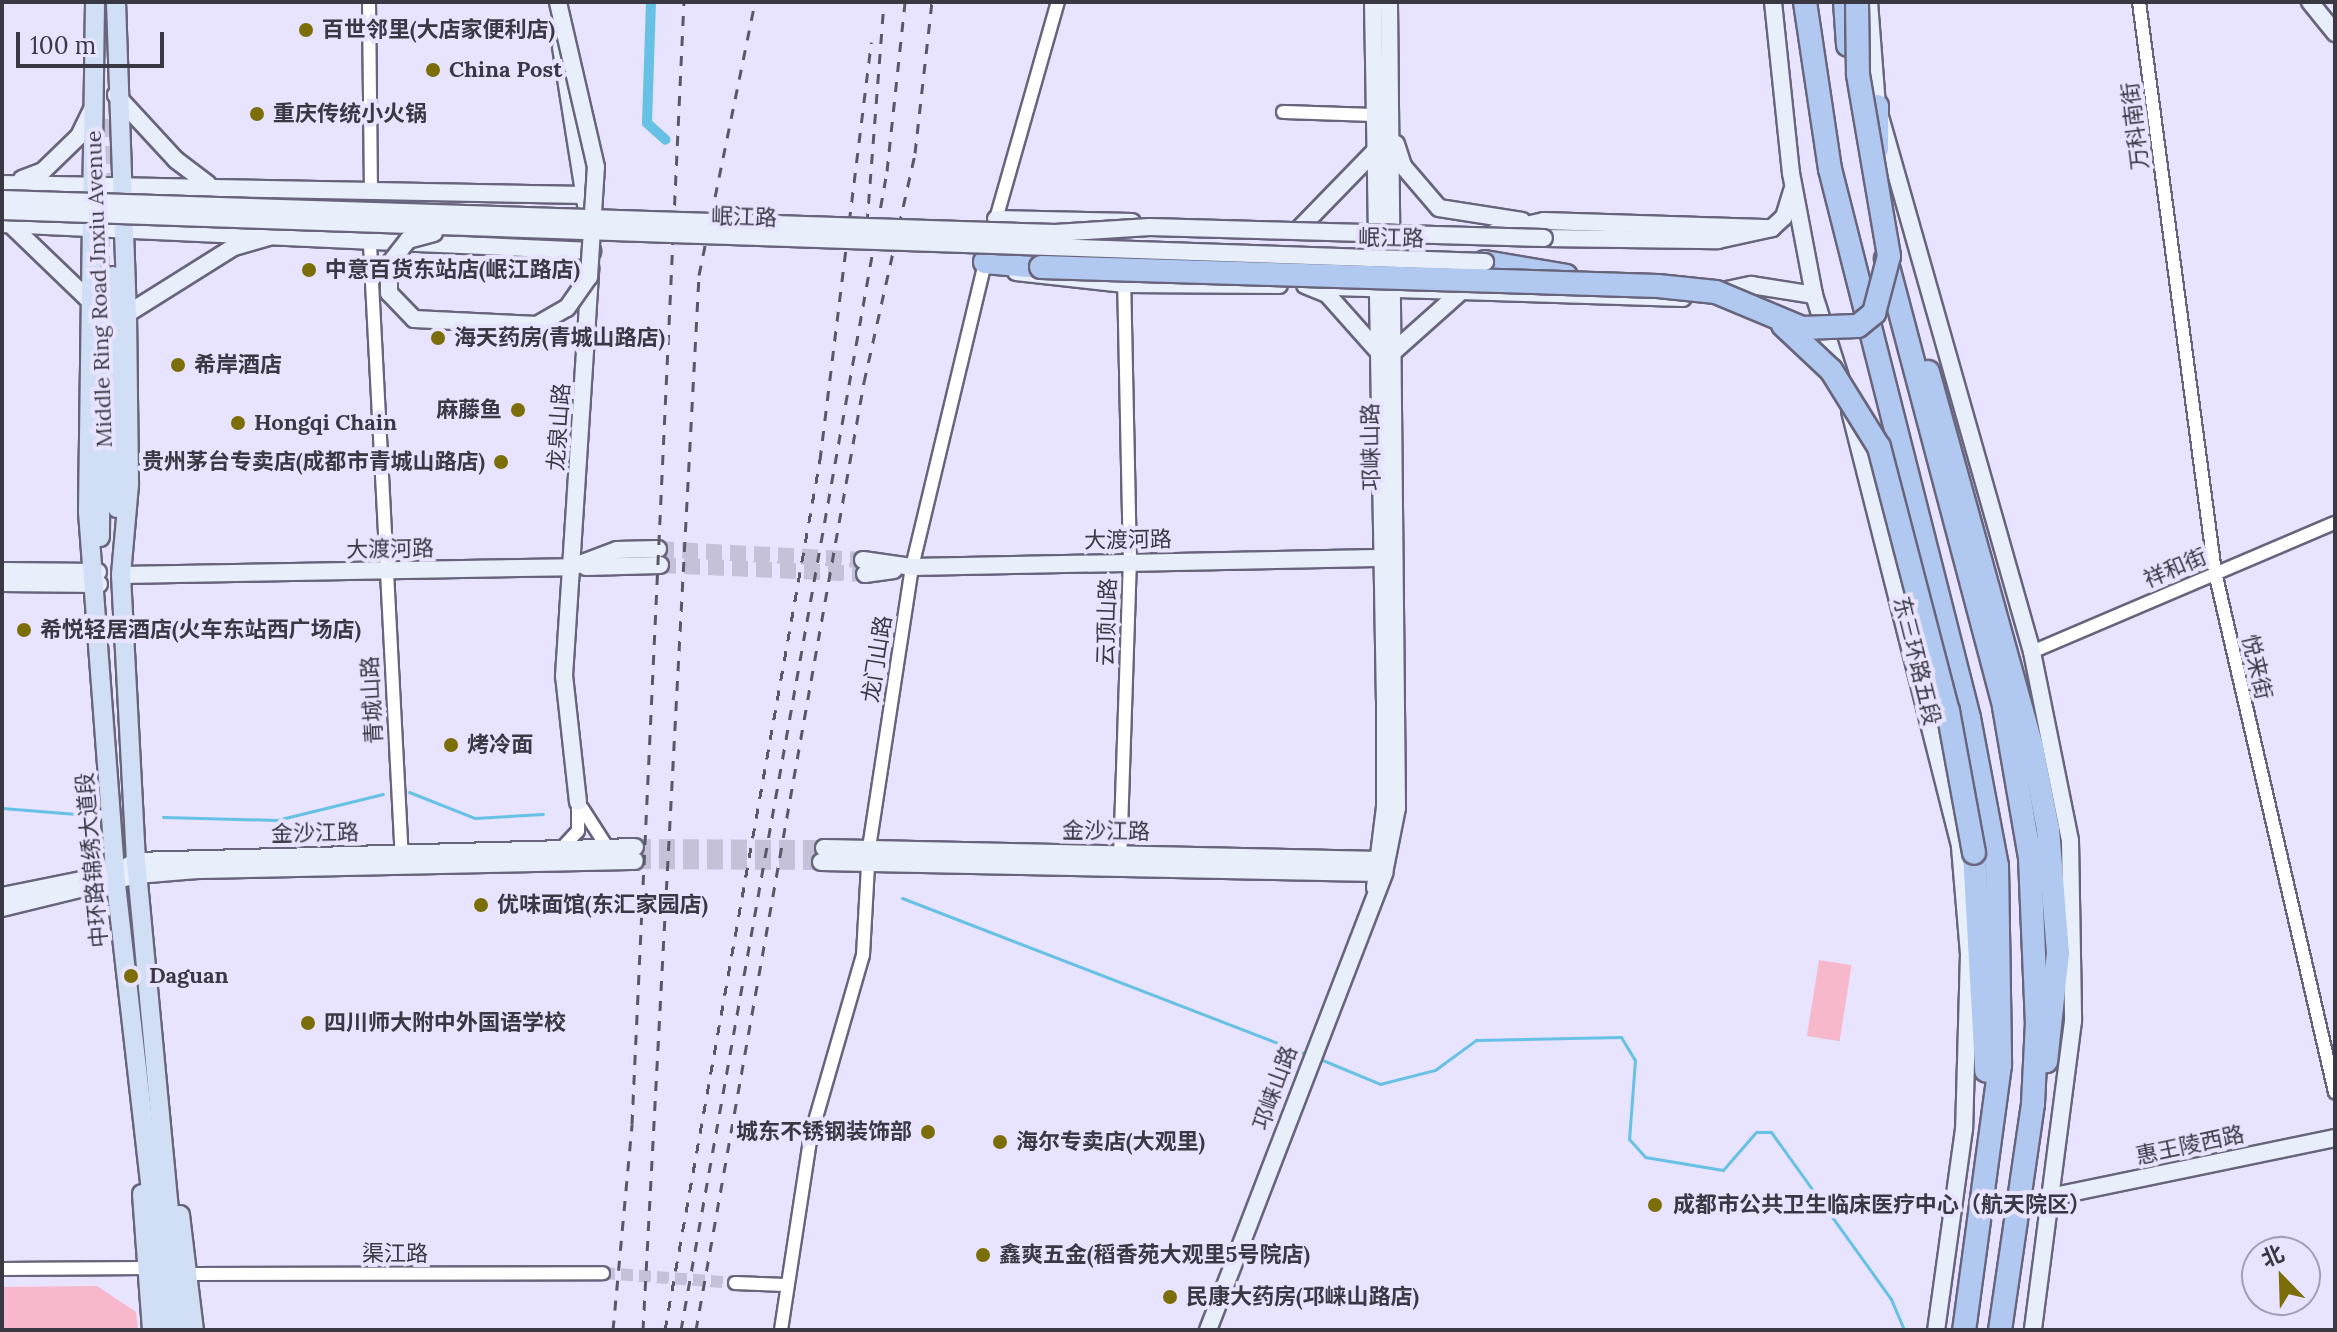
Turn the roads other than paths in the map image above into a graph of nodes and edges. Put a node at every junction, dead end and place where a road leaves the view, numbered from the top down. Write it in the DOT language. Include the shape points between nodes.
graph roads {
  1 [pos="95,2"];
  2 [pos="116,2"];
  3 [pos="369,2"];
  4 [pos="556,2"];
  5 [pos="1058,2"];
  6 [pos="1373,2"];
  7 [pos="1389,2"];
  8 [pos="1773,2"];
  9 [pos="1805,2"];
  10 [pos="1845,2"];
  11 [pos="1857,2"];
  12 [pos="1869,2"];
  13 [pos="2139,2"];
  14 [pos="2310,2"];
  15 [pos="2335,33"];
  16 [pos="116,95"];
  17 [pos="96,98"];
  18 [pos="1877,106"];
  19 [pos="1283,112"];
  20 [pos="1375,115"];
  21 [pos="1391,127"];
  22 [pos="1375,151"];
  23 [pos="1791,173"];
  24 [pos="93,183"];
  25 [pos="120,184"];
  26 [pos="210,185"];
  27 [pos="3,189"];
  28 [pos="371,190"];
  29 [pos="586,195"];
  30 [pos="1880,214"];
  31 [pos="996,219"];
  32 [pos="5,220"];
  33 [pos="91,225"];
  34 [pos="123,226"];
  35 [pos="1300,228"];
  36 [pos="469,229"];
  37 [pos="1384,230"];
  38 [pos="1544,230"];
  39 [pos="281,234"];
  40 [pos="370,244"];
  41 [pos="2169,245"];
  42 [pos="592,251"];
  43 [pos="985,262"];
  44 [pos="1485,262"];
  45 [pos="1607,283"];
  46 [pos="1124,284"];
  47 [pos="1305,285"];
  48 [pos="1384,289"];
  49 [pos="1461,293"];
  50 [pos="1814,295"];
  51 [pos="88,299"];
  52 [pos="127,314"];
  53 [pos="1773,316"];
  54 [pos="1384,354"];
  55 [pos="2335,523"];
  56 [pos="659,557"];
  57 [pos="1387,558"];
  58 [pos="1130,562"];
  59 [pos="572,567"];
  60 [pos="864,567"];
  61 [pos="912,567"];
  62 [pos="2,571"];
  63 [pos="385,572"];
  64 [pos="2215,572"];
  65 [pos="121,575"];
  66 [pos="98,578"];
  67 [pos="2,583"];
  68 [pos="2032,652"];
  69 [pos="578,802"];
  70 [pos="607,847"];
  71 [pos="562,848"];
  72 [pos="823,855"];
  73 [pos="868,855"];
  74 [pos="402,859"];
  75 [pos="1120,860"];
  76 [pos="137,868"];
  77 [pos="1379,870"];
  78 [pos="116,878"];
  79 [pos="2,896"];
  80 [pos="2,908"];
  81 [pos="2335,1092"];
  82 [pos="2033,1104"];
  83 [pos="2335,1138"];
  84 [pos="164,1142"];
  85 [pos="144,1143"];
  86 [pos="1990,1172"];
  87 [pos="2055,1196"];
  88 [pos="163,1232"];
  89 [pos="146,1268"];
  90 [pos="2,1269"];
  91 [pos="603,1273"];
  92 [pos="187,1274"];
  93 [pos="735,1283"];
  94 [pos="785,1285"];
  95 [pos="152,1330"];
  96 [pos="167,1330"];
  97 [pos="180,1330"];
  98 [pos="194,1330"];
  99 [pos="781,1330"];
  100 [pos="1208,1330"];
  101 [pos="1936,1330"];
  102 [pos="1964,1330"];
  103 [pos="2000,1330"];
  104 [pos="2033,1330"];
  1 -- 17 [label="main road, Middle Ring Road Jnxiu Avenue"];
  2 -- 16 [label="main road, Middle Ring Road Jnxiu Avenue"];
  3 -- 28 [label="street"];
  4 -- 29 [label="main road, 龙泉山路"];
  4 -- 36 [label="main road, bridge" via="596,167 589,277 567,308 527,326 439,324 396,306 386,280 394,251 420,235"];
  5 -- 31 [label="street, 龙门山路"];
  6 -- 20 [label="main road, 邛崃山路"];
  7 -- 21 [label="main road, 邛崃山路"];
  8 -- 23 [label="main road, 东三环路五段"];
  9 -- 86 [label="highway, 东三环路五段" via="1830,169 1988,811 2002,998"];
  10 -- 30 [label="highway"];
  11 -- 30 [label="highway, bridge" via="1858,74"];
  12 -- 18 [label="main road"];
  13 -- 41 [label="street, 万科南街"];
  14 -- 15 [label="main road"];
  16 -- 25 [label="main road, Middle Ring Road Jnxiu Avenue"];
  16 -- 26 [label="main road" via="176,160"];
  17 -- 24 [label="main road, Middle Ring Road Jnxiu Avenue"];
  17 -- 27 [label="main road" via="79,136 43,171"];
  18 -- 30 [label="highway"];
  18 -- 68 [label="main road"];
  19 -- 20 [label="street"];
  20 -- 22 [label="main road, 邛崃山路"];
  21 -- 37 [label="main road, 邛崃山路"];
  21 -- 38 [label="main road" via="1403,166 1439,208"];
  22 -- 35 [label="main road"];
  22 -- 37 [label="main road, 邛崃山路"];
  23 -- 38 [label="main road" via="1792,196 1772,228 1683,242"];
  23 -- 50 [label="main road, 东三环路五段"];
  24 -- 25 [label="main road"];
  24 -- 27 [label="main road"];
  24 -- 33 [label="main road, Middle Ring Road Jnxiu Avenue"];
  25 -- 26 [label="main road"];
  25 -- 34 [label="main road, Middle Ring Road Jnxiu Avenue"];
  26 -- 28 [label="main road"];
  27 -- 38 [label="main road, 岷江路, bridge" via="1055,233 1150,227"];
  28 -- 29 [label="main road"];
  29 -- 42 [label="main road, 龙泉山路"];
  30 -- 53 [label="highway, bridge" via="1889,256 1874,313 1837,332"];
  30 -- 82 [label="highway" via="2020,788 2036,923"];
  30 -- 82 [label="highway, bridge" via="2032,747 2048,829 2055,1016"];
  31 -- 35 [label="main road"];
  31 -- 43 [label="street, 龙门山路"];
  32 -- 33 [label="main road"];
  32 -- 36 [label="main road, 岷江路, bridge"];
  32 -- 51 [label="main road"];
  33 -- 34 [label="main road"];
  33 -- 51 [label="main road, Middle Ring Road Jnxiu Avenue"];
  34 -- 39 [label="main road"];
  34 -- 52 [label="main road, Middle Ring Road Jnxiu Avenue"];
  35 -- 37 [label="main road"];
  36 -- 44 [label="main road, 岷江路, bridge"];
  37 -- 38 [label="main road"];
  37 -- 48 [label="main road, 邛崃山路"];
  39 -- 40 [label="main road"];
  39 -- 52 [label="main road" via="234,247"];
  40 -- 42 [label="main road"];
  40 -- 63 [label="street, 青城山路"];
  41 -- 64 [label="street, 悦来街"];
  42 -- 59 [label="main road, 龙泉山路"];
  43 -- 45 [label="highway, bridge"];
  43 -- 46 [label="main road" via="1039,279"];
  43 -- 61 [label="street, 龙门山路"];
  44 -- 45 [label="highway, bridge"];
  45 -- 53 [label="highway, bridge" via="1716,292"];
  46 -- 47 [label="main road"];
  46 -- 58 [label="street, 云顶山路"];
  47 -- 48 [label="main road"];
  47 -- 54 [label="main road" via="1327,294"];
  48 -- 49 [label="main road"];
  48 -- 54 [label="main road, 邛崃山路"];
  49 -- 50 [label="main road" via="1690,298 1751,285"];
  49 -- 54 [label="main road" via="1445,298"];
  50 -- 101 [label="main road, 东三环路五段" via="1920,668 1960,847 1969,954 1964,1129"];
  51 -- 66 [label="main road, Middle Ring Road Jnxiu Avenue" via="88,512"];
  52 -- 65 [label="main road, Middle Ring Road Jnxiu Avenue" via="129,485"];
  53 -- 86 [label="highway, bridge" via="1831,370 1879,447 1948,711 1974,853"];
  54 -- 57 [label="main road, 邛崃山路"];
  55 -- 64 [label="street, 祥和街"];
  56 -- 59 [label="main road, 大渡河路" via="617,550"];
  57 -- 58 [label="main road, 大渡河路"];
  57 -- 77 [label="main road, 邛崃山路" via="1385,807"];
  58 -- 61 [label="main road, 大渡河路"];
  58 -- 75 [label="street, 云顶山路"];
  59 -- 63 [label="main road, 大渡河路"];
  59 -- 69 [label="main road, 龙泉山路" via="564,676"];
  60 -- 61 [label="main road, 大渡河路"];
  61 -- 73 [label="street, 龙门山路"];
  62 -- 66 [label="main road"];
  63 -- 65 [label="main road, 大渡河路"];
  63 -- 74 [label="street, 青城山路"];
  64 -- 68 [label="street, 祥和街"];
  64 -- 81 [label="street, 悦来街"];
  65 -- 66 [label="main road" via="107,276"];
  65 -- 76 [label="main road, 中环路锦绣大道段"];
  66 -- 67 [label="main road"];
  66 -- 78 [label="main road, 中环路锦绣大道段"];
  68 -- 87 [label="main road" via="2070,841 2073,1021"];
  69 -- 70 [label="street"];
  69 -- 71 [label="street, 龙泉山路" via="578,831"];
  70 -- 71 [label="main road, 金沙江路"];
  70 -- 74 [label="main road, 金沙江路" via="635,854"];
  71 -- 74 [label="main road, 金沙江路"];
  72 -- 73 [label="main road, 金沙江路"];
  73 -- 75 [label="main road, 金沙江路"];
  73 -- 94 [label="street, 龙门山路" via="860,971 811,1135"];
  74 -- 76 [label="main road, 金沙江路"];
  75 -- 77 [label="main road, 金沙江路"];
  76 -- 78 [label="main road, 金沙江路"];
  76 -- 84 [label="main road, 中环路锦绣大道段"];
  77 -- 100 [label="main road, 邛崃山路"];
  78 -- 79 [label="main road, 金沙江路"];
  78 -- 80 [label="main road, 金沙江路"];
  78 -- 85 [label="main road, 中环路锦绣大道段"];
  82 -- 103 [label="highway"];
  83 -- 87 [label="main road, 惠王陵西路"];
  84 -- 88 [label="main road"];
  84 -- 92 [label="main road"];
  85 -- 88 [label="main road"];
  85 -- 89 [label="main road"];
  86 -- 102 [label="highway, 东三环路五段"];
  87 -- 104 [label="main road"];
  88 -- 96 [label="main road"];
  88 -- 97 [label="main road"];
  89 -- 90 [label="street"];
  89 -- 95 [label="main road"];
  91 -- 92 [label="street, 渠江路"];
  92 -- 98 [label="main road"];
  93 -- 94 [label="street"];
  94 -- 99 [label="street, 龙门山路"];
}
